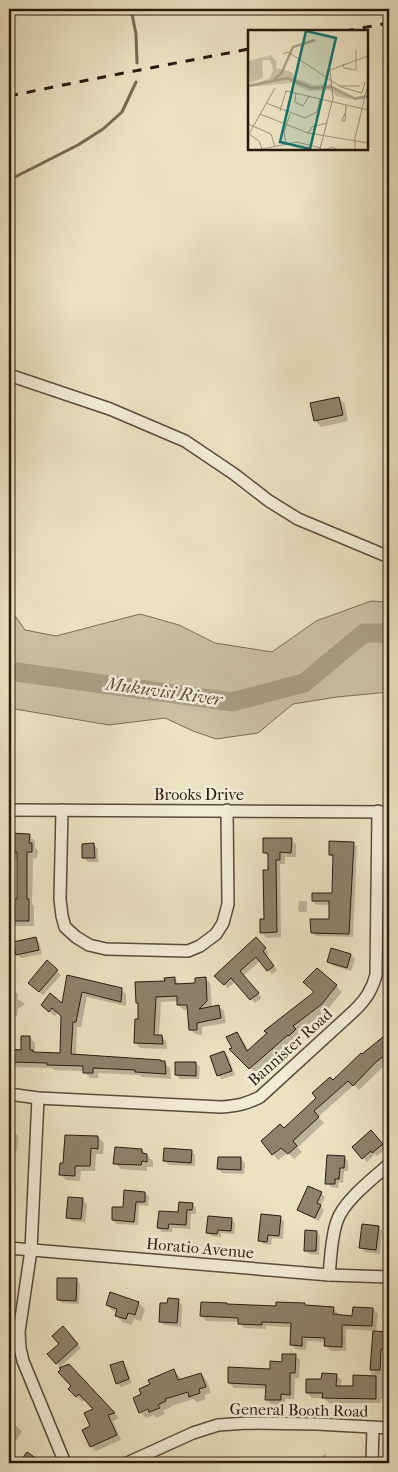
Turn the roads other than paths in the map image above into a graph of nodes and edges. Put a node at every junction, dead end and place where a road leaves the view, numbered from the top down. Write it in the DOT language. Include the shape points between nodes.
graph roads {
  1 [pos="9,375"];
  2 [pos="389,557"];
  3 [pos="9,810"];
  4 [pos="62,810"];
  5 [pos="227,810"];
  6 [pos="384,812"];
  7 [pos="9,1094"];
  8 [pos="38,1098"];
  9 [pos="389,1164"];
  10 [pos="9,1248"];
  11 [pos="31,1250"];
  12 [pos="329,1275"];
  13 [pos="389,1277"];
  14 [pos="373,1428"];
  15 [pos="389,1428"];
  16 [pos="65,1463"];
  17 [pos="127,1463"];
  18 [pos="372,1463"];
  1 -- 2 [label="street" via="110,409 184,441 298,519"];
  3 -- 4 [label="street, Brooks Drive"];
  4 -- 5 [label="street, Brooks Drive"];
  4 -- 5 [label="street" via="60,899 66,927 89,945 106,949 188,951 216,934 223,923 228,904"];
  5 -- 6 [label="street, Brooks Drive"];
  6 -- 8 [label="street, Bannister Road" via="373,988 355,1010 260,1097 238,1106 221,1108"];
  7 -- 8 [label="street, Bannister Road"];
  8 -- 11 [label="street"];
  9 -- 12 [label="street" via="362,1188 337,1220"];
  10 -- 11 [label="street, Horatio Avenue"];
  11 -- 12 [label="street, Horatio Avenue"];
  11 -- 16 [label="street" via="19,1332 20,1348"];
  12 -- 13 [label="street, Horatio Avenue"];
  14 -- 15 [label="street, General Booth Road"];
  14 -- 17 [label="street, General Booth Road" via="308,1424 218,1425"];
  14 -- 18 [label="street"];
}
